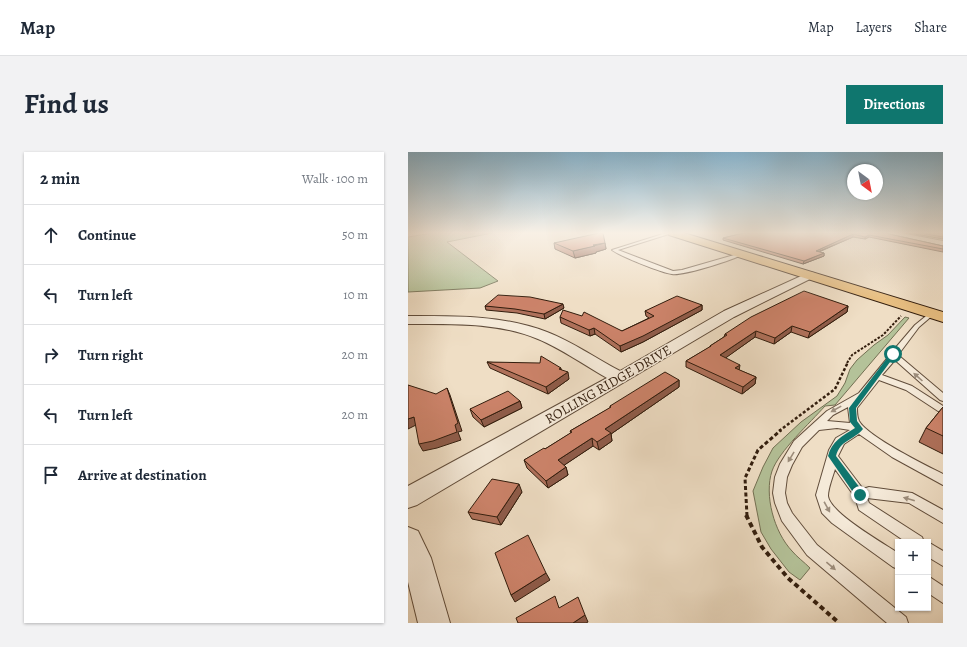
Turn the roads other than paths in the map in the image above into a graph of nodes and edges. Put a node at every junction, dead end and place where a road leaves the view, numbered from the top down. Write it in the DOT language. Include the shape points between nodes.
graph roads {
  1 [pos="626,255"];
  2 [pos="738,255"];
  3 [pos="744,255"];
  4 [pos="810,276"];
  5 [pos="937,316"];
  6 [pos="408,320"];
  7 [pos="893,354"];
  8 [pos="876,376"];
  9 [pos="620,378"];
  10 [pos="860,396"];
  11 [pos="943,398"];
  12 [pos="941,408"];
  13 [pos="816,427"];
  14 [pos="860,429"];
  15 [pos="832,456"];
  16 [pos="943,480"];
  17 [pos="860,495"];
  18 [pos="408,498"];
  19 [pos="943,517"];
  20 [pos="914,539"];
  21 [pos="408,540"];
  22 [pos="931,551"];
  23 [pos="943,559"];
  24 [pos="895,560"];
  25 [pos="931,586"];
  26 [pos="943,595"];
  27 [pos="434,623"];
  28 [pos="900,623"];
  1 -- 2 [label="lane" via="673,273"];
  3 -- 4 [label="main road"];
  4 -- 5 [label="main road"];
  4 -- 9 [label="street, ROLLING RIDGE DRIVE" via="729,314"];
  5 -- 7 [label="lane" via="917,326"];
  6 -- 9 [label="street" via="482,322 531,331"];
  7 -- 8 [label="lane"];
  11 -- 7 [label="lane, one-way"];
  8 -- 10 [label="lane"];
  8 -- 12 [label="lane" via="909,388"];
  9 -- 18 [label="street, ROLLING RIDGE DRIVE"];
  10 -- 13 [label="lane, one-way" via="830,413"];
  10 -- 14 [label="lane" via="852,408 854,422"];
  13 -- 14 [label="lane" via="831,423"];
  13 -- 28 [label="lane, one-way" via="798,444 786,464 781,478 781,504 787,517 812,550"];
  14 -- 15 [label="lane" via="840,441"];
  14 -- 16 [label="lane"];
  15 -- 17 [label="lane"];
  15 -- 24 [label="lane, one-way" via="822,495 827,509"];
  19 -- 17 [label="lane, one-way" via="912,498 869,492"];
  17 -- 20 [label="lane" via="864,506"];
  21 -- 27 [label="street" via="416,558"];
  22 -- 23 [label="lane"];
  25 -- 26 [label="lane"];
}
